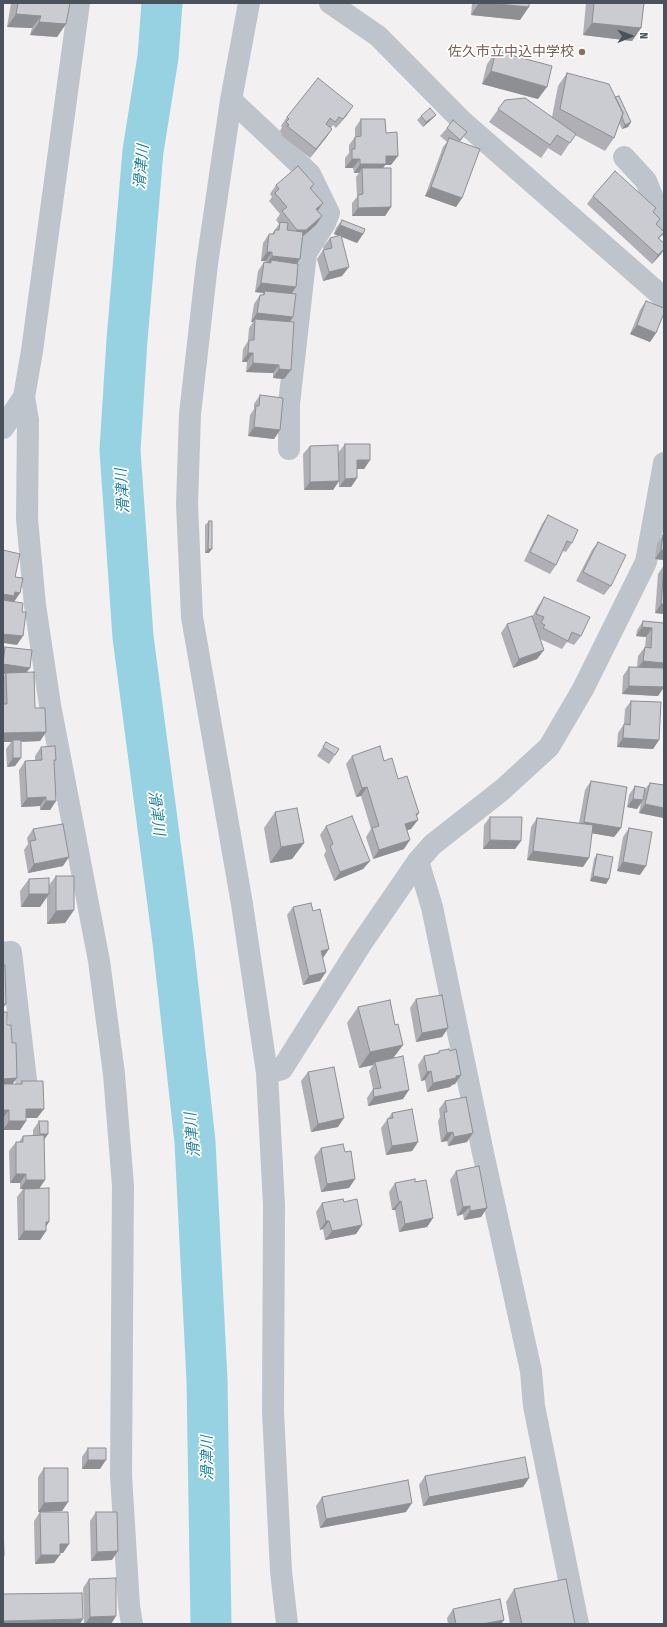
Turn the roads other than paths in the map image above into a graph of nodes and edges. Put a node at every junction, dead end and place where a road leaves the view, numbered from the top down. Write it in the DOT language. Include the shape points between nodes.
graph roads {
  1 [pos="79,3"];
  2 [pos="249,3"];
  3 [pos="330,3"];
  4 [pos="231,100"];
  5 [pos="624,157"];
  6 [pos="664,225"];
  7 [pos="664,298"];
  8 [pos="24,397"];
  9 [pos="3,428"];
  10 [pos="289,450"];
  11 [pos="664,463"];
  12 [pos="418,860"];
  13 [pos="3,953"];
  14 [pos="267,1073"];
  15 [pos="26,1080"];
  16 [pos="132,1624"];
  17 [pos="287,1624"];
  18 [pos="578,1624"];
  1 -- 8 [label="street"];
  2 -- 4 [label="street"];
  3 -- 7 [label="street" via="378,36 461,120"];
  4 -- 10 [label="street" via="310,174 329,213 306,253 289,404"];
  4 -- 14 [label="street" via="207,264 190,414 187,504 192,617 242,904"];
  5 -- 6 [label="street" via="646,181"];
  8 -- 9 [label="street"];
  8 -- 16 [label="street" via="28,420 27,519 35,604 50,705 99,961 114,1074 123,1186 121,1475"];
  11 -- 12 [label="street" via="646,562 584,689 549,747 502,790 432,845"];
  12 -- 14 [label="street" via="282,1068"];
  12 -- 18 [label="street" via="432,907 531,1372 534,1406"];
  13 -- 15 [label="street" via="11,952"];
  14 -- 17 [label="street" via="274,1205 273,1412 281,1571"];
}
